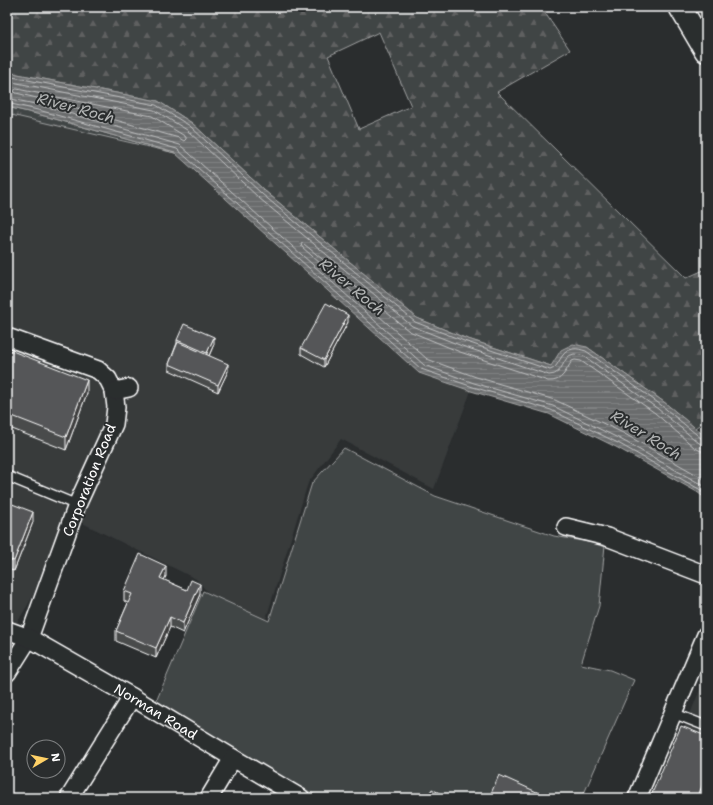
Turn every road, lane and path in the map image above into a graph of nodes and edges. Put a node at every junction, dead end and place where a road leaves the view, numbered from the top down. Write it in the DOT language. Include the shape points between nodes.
graph roads {
  1 [pos="680,7"];
  2 [pos="706,51"];
  3 [pos="7,337"];
  4 [pos="7,476"];
  5 [pos="77,505"];
  6 [pos="566,527"];
  7 [pos="706,575"];
  8 [pos="7,630"];
  9 [pos="706,635"];
  10 [pos="29,638"];
  11 [pos="7,673"];
  12 [pos="132,696"];
  13 [pos="673,713"];
  14 [pos="706,726"];
  15 [pos="232,758"];
  16 [pos="69,798"];
  17 [pos="209,798"];
  18 [pos="301,798"];
  19 [pos="638,798"];
  1 -- 2 [label="main road"];
  3 -- 5 [label="street, Corporation Road" via="98,370 121,390 114,424"];
  4 -- 5 [label="lane"];
  5 -- 10 [label="street, Corporation Road"];
  6 -- 7 [label="street" via="607,537"];
  8 -- 10 [label="street, Norman Road"];
  9 -- 13 [label="street"];
  10 -- 11 [label="street, Corporation Road"];
  10 -- 12 [label="street, Norman Road"];
  12 -- 15 [label="street, Norman Road"];
  12 -- 16 [label="street"];
  13 -- 14 [label="lane"];
  13 -- 19 [label="street"];
  15 -- 17 [label="street"];
  15 -- 18 [label="street, Norman Road"];
}
